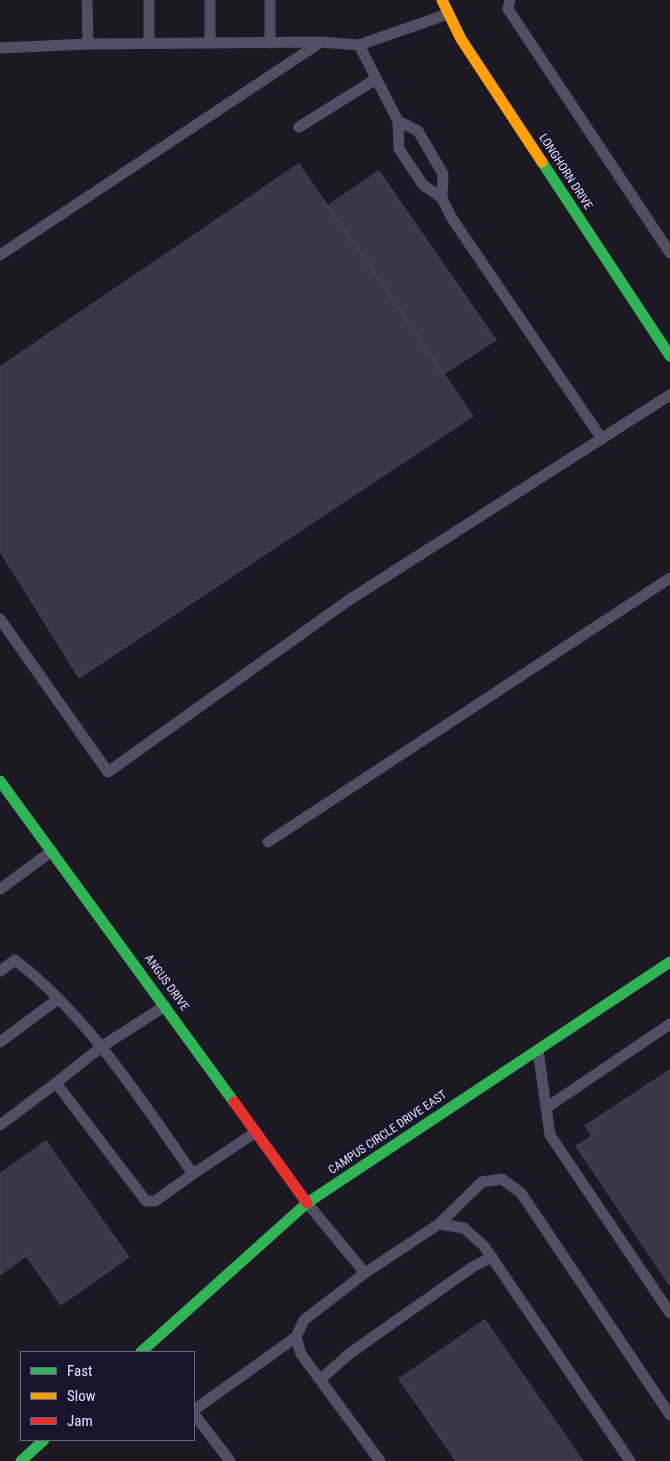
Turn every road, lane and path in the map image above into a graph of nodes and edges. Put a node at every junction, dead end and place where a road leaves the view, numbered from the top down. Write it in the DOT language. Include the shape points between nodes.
graph roads {
  1 [pos="87,0"];
  2 [pos="149,0"];
  3 [pos="210,0"];
  4 [pos="270,0"];
  5 [pos="442,0"];
  6 [pos="510,0"];
  7 [pos="448,14"];
  8 [pos="321,42"];
  9 [pos="210,43"];
  10 [pos="270,43"];
  11 [pos="88,44"];
  12 [pos="149,44"];
  13 [pos="359,45"];
  14 [pos="0,48"];
  15 [pos="376,79"];
  16 [pos="398,121"];
  17 [pos="299,127"];
  18 [pos="442,198"];
  19 [pos="670,253"];
  20 [pos="0,255"];
  21 [pos="670,356"];
  22 [pos="670,395"];
  23 [pos="602,438"];
  24 [pos="670,578"];
  25 [pos="0,619"];
  26 [pos="0,781"];
  27 [pos="268,842"];
  28 [pos="52,852"];
  29 [pos="0,889"];
  30 [pos="670,962"];
  31 [pos="0,971"];
  32 [pos="58,1000"];
  33 [pos="165,1006"];
  34 [pos="670,1024"];
  35 [pos="0,1042"];
  36 [pos="101,1047"];
  37 [pos="538,1050"];
  38 [pos="56,1083"];
  39 [pos="546,1108"];
  40 [pos="0,1124"];
  41 [pos="256,1132"];
  42 [pos="193,1174"];
  43 [pos="307,1203"];
  44 [pos="439,1224"];
  45 [pos="492,1257"];
  46 [pos="365,1273"];
  47 [pos="670,1313"];
  48 [pos="296,1337"];
  49 [pos="142,1351"];
  50 [pos="320,1380"];
  51 [pos="195,1409"];
  52 [pos="195,1415"];
  53 [pos="670,1415"];
  54 [pos="43,1441"];
  55 [pos="21,1461"];
  56 [pos="230,1461"];
  57 [pos="380,1461"];
  58 [pos="630,1461"];
  1 -- 11 [label="lane"];
  2 -- 12 [label="lane"];
  3 -- 9 [label="lane"];
  4 -- 10 [label="lane"];
  5 -- 7 [label="street, LONGHORN DRIVE"];
  6 -- 19 [label="lane" via="508,9"];
  7 -- 13 [label="lane"];
  7 -- 21 [label="street, LONGHORN DRIVE" via="461,40"];
  8 -- 10 [label="lane"];
  8 -- 13 [label="lane"];
  8 -- 20 [label="lane"];
  9 -- 10 [label="lane"];
  9 -- 12 [label="lane"];
  11 -- 12 [label="lane"];
  11 -- 14 [label="lane"];
  13 -- 15 [label="lane"];
  15 -- 16 [label="lane"];
  15 -- 17 [label="lane"];
  16 -- 18 [label="lane" via="399,149 423,185"];
  16 -- 18 [label="lane" via="418,131 443,174"];
  18 -- 23 [label="lane" via="451,217"];
  22 -- 23 [label="lane"];
  23 -- 25 [label="lane" via="349,600 108,772"];
  24 -- 27 [label="lane"];
  26 -- 28 [label="street, ANGUS DRIVE"];
  28 -- 29 [label="lane"];
  28 -- 33 [label="street, ANGUS DRIVE"];
  30 -- 37 [label="street, CAMPUS CIRCLE DRIVE EAST"];
  31 -- 32 [label="lane" via="16,960 46,984"];
  32 -- 35 [label="lane"];
  32 -- 36 [label="lane"];
  33 -- 36 [label="lane"];
  33 -- 41 [label="street, ANGUS DRIVE"];
  34 -- 39 [label="lane"];
  36 -- 38 [label="lane"];
  36 -- 42 [label="lane"];
  37 -- 39 [label="lane"];
  37 -- 43 [label="street, CAMPUS CIRCLE DRIVE EAST"];
  38 -- 40 [label="lane"];
  38 -- 42 [label="lane" via="146,1201 154,1201"];
  39 -- 47 [label="lane" via="550,1135"];
  41 -- 42 [label="lane"];
  41 -- 43 [label="street, ANGUS DRIVE"];
  43 -- 46 [label="lane"];
  43 -- 49 [label="street, CAMPUS CIRCLE DRIVE EAST"];
  44 -- 45 [label="lane" via="464,1228"];
  44 -- 46 [label="lane"];
  44 -- 53 [label="lane" via="482,1182 502,1179 521,1193"];
  45 -- 50 [label="lane" via="471,1268 349,1354"];
  45 -- 58 [label="lane"];
  46 -- 48 [label="lane" via="304,1320"];
  48 -- 50 [label="lane" via="301,1354"];
  48 -- 51 [label="lane"];
  50 -- 57 [label="lane"];
  52 -- 56 [label="lane"];
  54 -- 55 [label="street" via="37,1452"];
}
